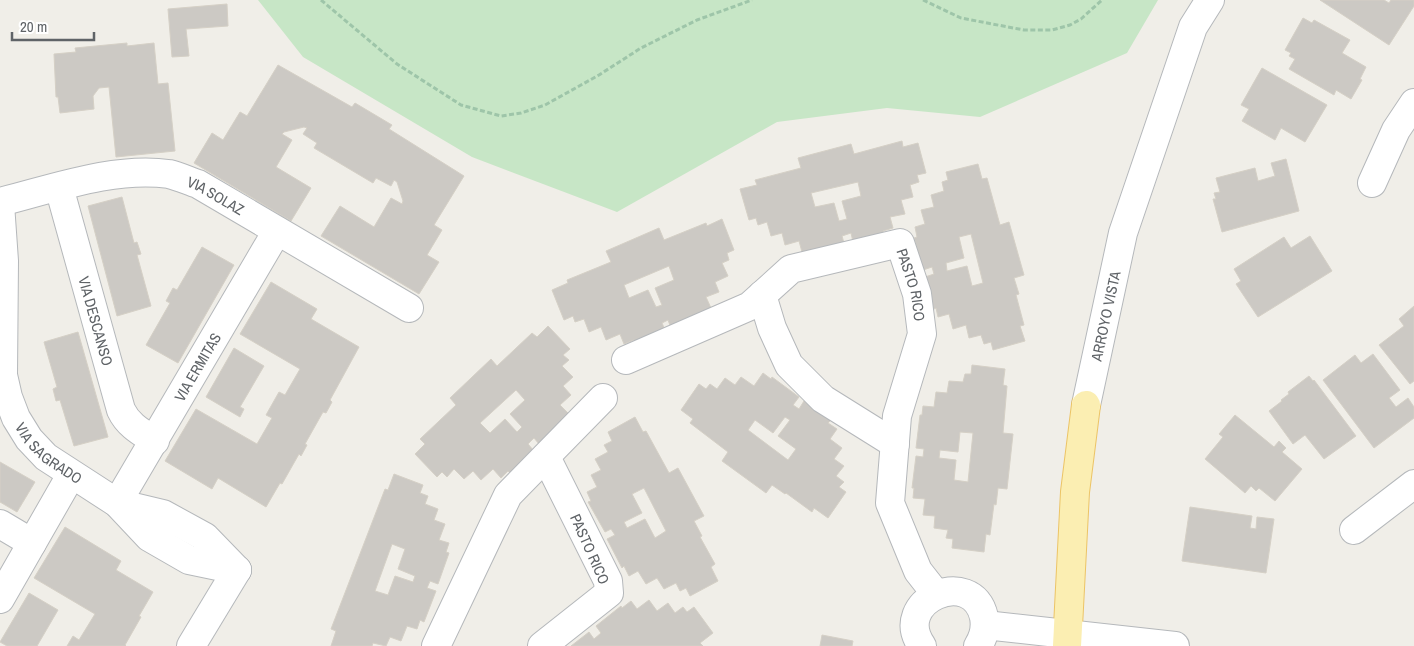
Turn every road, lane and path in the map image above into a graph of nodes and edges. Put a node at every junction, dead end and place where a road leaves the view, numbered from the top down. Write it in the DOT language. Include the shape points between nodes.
graph roads {
  1 [pos="321,0"];
  2 [pos="752,0"];
  3 [pos="923,0"];
  4 [pos="1102,0"];
  5 [pos="1210,0"];
  6 [pos="1414,103"];
  7 [pos="1372,183"];
  8 [pos="59,187"];
  9 [pos="0,203"];
  10 [pos="277,232"];
  11 [pos="1,234"];
  12 [pos="762,295"];
  13 [pos="409,308"];
  14 [pos="626,360"];
  15 [pos="603,398"];
  16 [pos="1086,405"];
  17 [pos="155,441"];
  18 [pos="895,444"];
  19 [pos="546,457"];
  20 [pos="71,475"];
  21 [pos="1414,484"];
  22 [pos="118,503"];
  23 [pos="0,524"];
  24 [pos="1354,530"];
  25 [pos="32,543"];
  26 [pos="936,594"];
  27 [pos="0,599"];
  28 [pos="982,635"];
  29 [pos="1067,640"];
  30 [pos="191,646"];
  31 [pos="436,646"];
  32 [pos="542,646"];
  33 [pos="922,646"];
  34 [pos="1175,646"];
  1 -- 2 [label="path" via="396,64 461,105 501,116 545,105 640,48 697,20"];
  3 -- 4 [label="path" via="961,18 1024,30 1052,30 1081,19"];
  5 -- 16 [label="street, ARROYO VISTA" via="1193,27 1123,233"];
  6 -- 7 [label="street" via="1396,130"];
  8 -- 9 [label="street, VIA SOLAZ"];
  8 -- 10 [label="street, VIA SOLAZ" via="120,174 170,174 198,184"];
  8 -- 17 [label="street, VIA DESCANSO" via="121,410 132,426"];
  9 -- 11 [label="street, VIA SAGRADO"];
  10 -- 13 [label="street, VIA SOLAZ"];
  10 -- 17 [label="street, VIA ERMITAS"];
  11 -- 20 [label="street, VIA SAGRADO" via="3,375 8,397 29,439 46,457"];
  12 -- 14 [label="street, PASTO RICO" via="750,306"];
  12 -- 18 [label="street" via="772,328 789,365 823,399"];
  12 -- 18 [label="street, PASTO RICO" via="791,269 900,244 917,294 922,334 897,416"];
  15 -- 19 [label="street"];
  16 -- 29 [label="main road, ARROYO VISTA" via="1075,492"];
  17 -- 22 [label="street, VIA ERMITAS"];
  18 -- 26 [label="street, PASTO RICO" via="890,503 918,571"];
  19 -- 31 [label="street" via="508,495"];
  19 -- 32 [label="street, PASTO RICO" via="608,581 609,593"];
  20 -- 22 [label="street, VIA SAGRADO"];
  20 -- 25 [label="street"];
  21 -- 24 [label="street"];
  22 -- 30 [label="street, VIA SAGRADO" via="163,514 205,537 237,570"];
  23 -- 25 [label="street"];
  25 -- 27 [label="street"];
  26 -- 28 [label="street" via="949,590 974,600 982,611"];
  26 -- 33 [label="street" via="924,602 917,613 914,626"];
  28 -- 29 [label="street"];
  29 -- 34 [label="street"];
}
